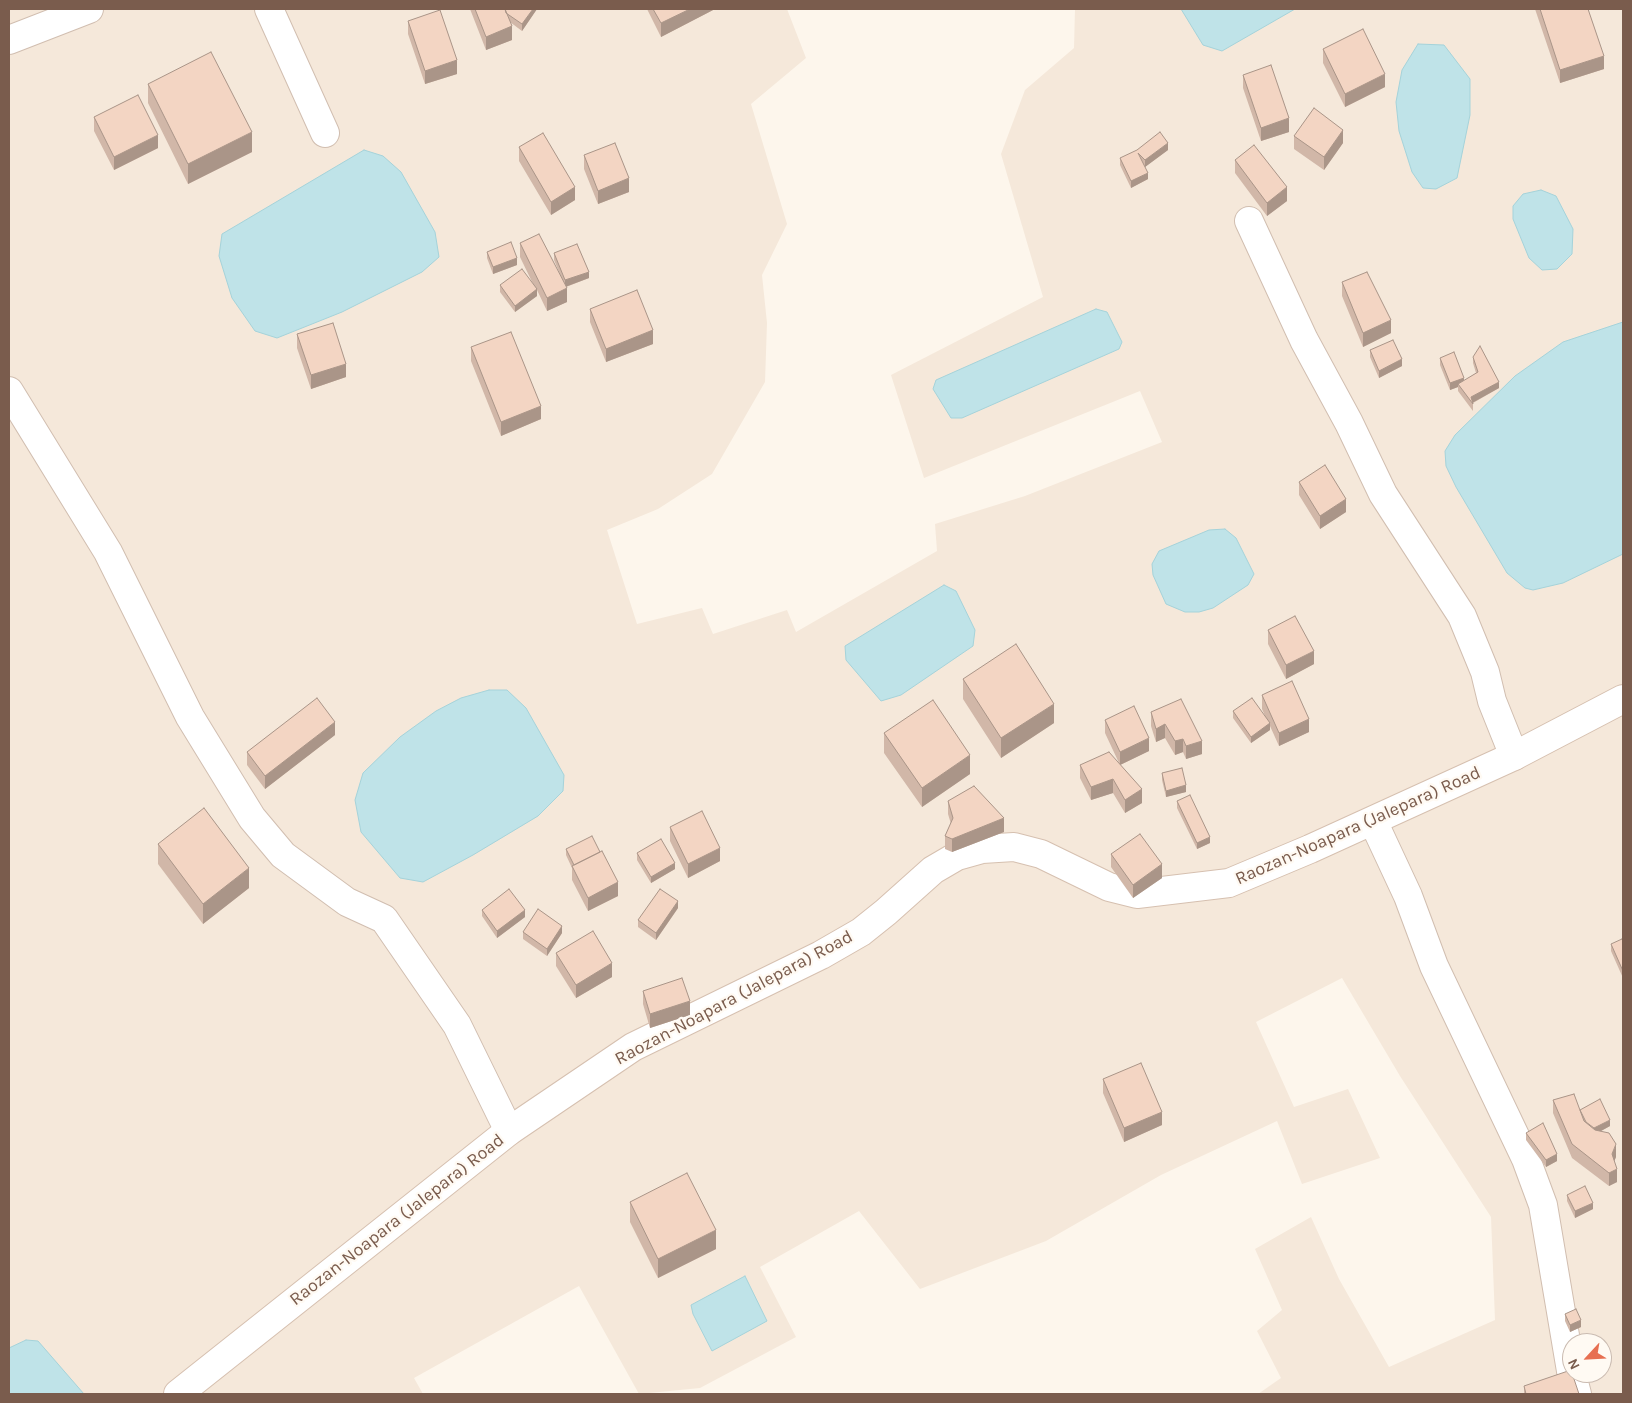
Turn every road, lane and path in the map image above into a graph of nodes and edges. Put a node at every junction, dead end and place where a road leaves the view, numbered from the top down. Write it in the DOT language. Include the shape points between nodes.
graph roads {
  1 [pos="89,9"];
  2 [pos="269,9"];
  3 [pos="9,40"];
  4 [pos="325,133"];
  5 [pos="1250,221"];
  6 [pos="9,391"];
  7 [pos="1623,699"];
  8 [pos="1514,756"];
  9 [pos="1372,821"];
  10 [pos="509,1131"];
  11 [pos="178,1394"];
  12 [pos="1578,1394"];
  1 -- 3 [label="street"];
  2 -- 4 [label="street"];
  5 -- 8 [label="street" via="1304,340 1383,494 1462,616"];
  6 -- 10 [label="street" via="108,552 190,717 252,818 283,855 347,902 384,919 457,1024"];
  7 -- 8 [label="street, Raozan-Noapara (Jalepara) Road"];
  8 -- 9 [label="street, Raozan-Noapara (Jalepara) Road"];
  9 -- 10 [label="street, Raozan-Noapara (Jalepara) Road" via="1229,883 1176,891 1137,894 1109,887 1041,854 1014,846 982,849 957,856 933,870 861,932 821,955 633,1047"];
  9 -- 12 [label="street" via="1408,896 1434,966 1526,1159 1544,1205 1571,1371"];
  10 -- 11 [label="street, Raozan-Noapara (Jalepara) Road"];
}
